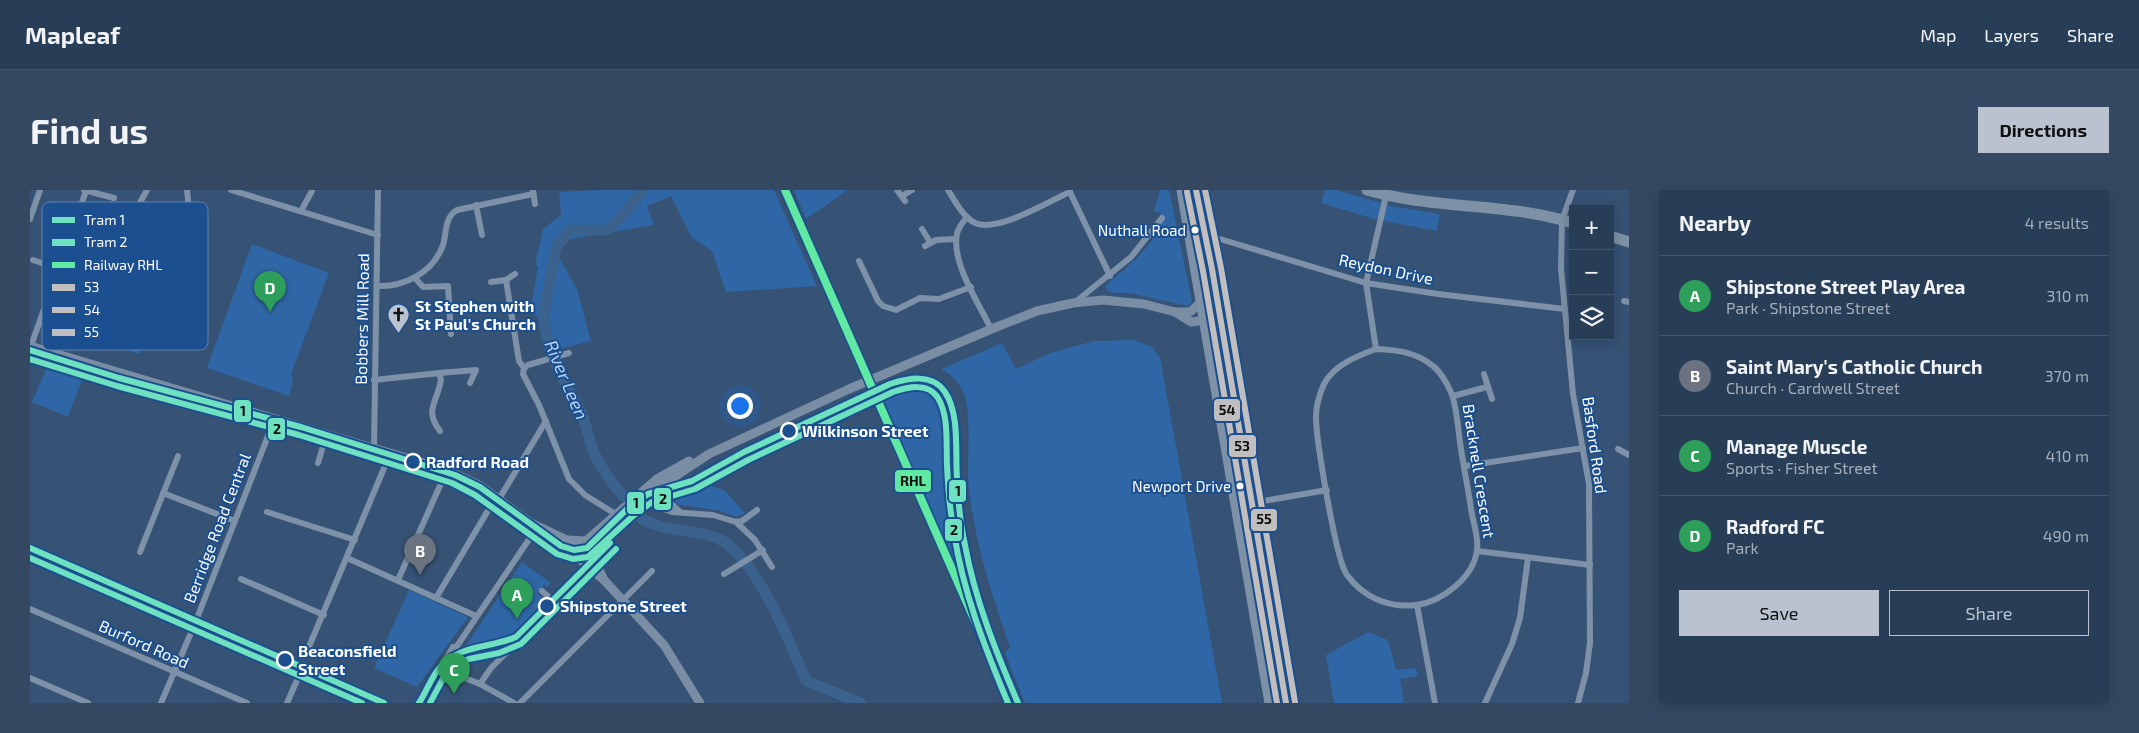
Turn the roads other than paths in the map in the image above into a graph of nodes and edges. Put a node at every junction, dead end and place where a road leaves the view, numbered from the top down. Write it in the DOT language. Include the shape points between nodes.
graph roads {
  1 [pos="40,190"];
  2 [pos="85,190"];
  3 [pos="147,190"];
  4 [pos="231,190"];
  5 [pos="378,190"];
  6 [pos="508,190"];
  7 [pos="897,190"];
  8 [pos="912,190"];
  9 [pos="948,190"];
  10 [pos="1182,190"];
  11 [pos="1196,190"];
  12 [pos="1367,190"];
  13 [pos="1573,190"];
  14 [pos="312,191"];
  15 [pos="1069,191"];
  16 [pos="533,192"];
  17 [pos="1386,196"];
  18 [pos="114,198"];
  19 [pos="510,199"];
  20 [pos="81,202"];
  21 [pos="140,202"];
  22 [pos="535,204"];
  23 [pos="476,205"];
  24 [pos="31,210"];
  25 [pos="301,212"];
  26 [pos="967,217"];
  27 [pos="1162,218"];
  28 [pos="30,219"];
  29 [pos="1568,221"];
  30 [pos="489,225"];
  31 [pos="480,227"];
  32 [pos="922,229"];
  33 [pos="378,235"];
  34 [pos="482,235"];
  35 [pos="1614,237"];
  36 [pos="956,239"];
  37 [pos="1205,240"];
  38 [pos="1629,242"];
  39 [pos="33,260"];
  40 [pos="859,261"];
  41 [pos="42,263"];
  42 [pos="514,274"];
  43 [pos="1110,276"];
  44 [pos="415,278"];
  45 [pos="506,280"];
  46 [pos="490,282"];
  47 [pos="1366,282"];
  48 [pos="377,286"];
  49 [pos="971,287"];
  50 [pos="1201,302"];
  51 [pos="1073,303"];
  52 [pos="1565,308"];
  53 [pos="1175,312"];
  54 [pos="42,314"];
  55 [pos="1204,320"];
  56 [pos="991,329"];
  57 [pos="451,334"];
  58 [pos="31,346"];
  59 [pos="1376,349"];
  60 [pos="45,350"];
  61 [pos="569,353"];
  62 [pos="524,368"];
  63 [pos="439,373"];
  64 [pos="1484,374"];
  65 [pos="374,380"];
  66 [pos="470,383"];
  67 [pos="1487,386"];
  68 [pos="1452,396"];
  69 [pos="1492,399"];
  70 [pos="275,418"];
  71 [pos="546,421"];
  72 [pos="440,431"];
  73 [pos="327,433"];
  74 [pos="1583,448"];
  75 [pos="374,449"];
  76 [pos="1618,449"];
  77 [pos="390,454"];
  78 [pos="709,454"];
  79 [pos="178,456"];
  80 [pos="1629,458"];
  81 [pos="318,462"];
  82 [pos="1465,466"];
  83 [pos="447,470"];
  84 [pos="655,490"];
  85 [pos="1327,490"];
  86 [pos="163,494"];
  87 [pos="497,498"];
  88 [pos="641,499"];
  89 [pos="1252,503"];
  90 [pos="1236,504"];
  91 [pos="756,510"];
  92 [pos="267,512"];
  93 [pos="680,512"];
  94 [pos="617,515"];
  95 [pos="235,521"];
  96 [pos="736,522"];
  97 [pos="535,526"];
  98 [pos="355,540"];
  99 [pos="584,542"];
  100 [pos="567,544"];
  101 [pos="578,550"];
  102 [pos="763,550"];
  103 [pos="1477,551"];
  104 [pos="140,552"];
  105 [pos="30,553"];
  106 [pos="347,558"];
  107 [pos="1528,558"];
  108 [pos="581,561"];
  109 [pos="1590,565"];
  110 [pos="772,567"];
  111 [pos="598,568"];
  112 [pos="652,571"];
  113 [pos="724,574"];
  114 [pos="241,580"];
  115 [pos="398,580"];
  116 [pos="604,580"];
  117 [pos="542,591"];
  118 [pos="568,591"];
  119 [pos="436,598"];
  120 [pos="622,600"];
  121 [pos="556,603"];
  122 [pos="1417,605"];
  123 [pos="30,609"];
  124 [pos="324,615"];
  125 [pos="476,616"];
  126 [pos="196,621"];
  127 [pos="461,639"];
  128 [pos="308,649"];
  129 [pos="1280,666"];
  130 [pos="1265,668"];
  131 [pos="174,672"];
  132 [pos="458,674"];
  133 [pos="30,678"];
  134 [pos="298,678"];
  135 [pos="480,684"];
  136 [pos="88,703"];
  137 [pos="161,703"];
  138 [pos="247,703"];
  139 [pos="287,703"];
  140 [pos="384,703"];
  141 [pos="514,703"];
  142 [pos="520,703"];
  143 [pos="700,703"];
  144 [pos="1270,703"];
  145 [pos="1286,703"];
  146 [pos="1435,703"];
  147 [pos="1485,703"];
  148 [pos="1578,703"];
  1 -- 24 [label="street"];
  2 -- 18 [label="street"];
  2 -- 20 [label="street"];
  3 -- 21 [label="street"];
  4 -- 25 [label="street"];
  5 -- 33 [label="street, Bobbers Mill Road"];
  6 -- 19 [label="street"];
  7 -- 8 [label="street" via="903,199"];
  9 -- 26 [label="street"];
  10 -- 50 [label="highway"];
  11 -- 37 [label="highway"];
  12 -- 17 [label="highway"];
  13 -- 29 [label="street, Basford Road"];
  14 -- 25 [label="street"];
  15 -- 26 [label="street" via="1001,225 975,223"];
  15 -- 43 [label="street"];
  16 -- 19 [label="street"];
  16 -- 22 [label="street"];
  17 -- 29 [label="highway" via="1520,211"];
  17 -- 47 [label="street"];
  19 -- 23 [label="street"];
  23 -- 31 [label="street"];
  23 -- 44 [label="street" via="460,208 450,215 440,251"];
  24 -- 28 [label="street"];
  25 -- 33 [label="street"];
  26 -- 36 [label="street" via="957,231"];
  27 -- 43 [label="street" via="1131,257"];
  29 -- 52 [label="street, Basford Road" via="1561,268"];
  30 -- 31 [label="street"];
  31 -- 34 [label="street"];
  32 -- 36 [label="street" via="928,244"];
  33 -- 48 [label="street, Bobbers Mill Road"];
  35 -- 38 [label="highway"];
  36 -- 49 [label="street" via="960,264"];
  37 -- 47 [label="street, Reydon Drive" via="1218,238"];
  37 -- 55 [label="highway" via="1204,270 1209,313"];
  37 -- 89 [label="highway"];
  39 -- 41 [label="street"];
  40 -- 49 [label="street" via="878,301 896,310 920,298 938,299"];
  42 -- 45 [label="street"];
  43 -- 51 [label="street"];
  44 -- 48 [label="street" via="399,285"];
  44 -- 57 [label="street" via="423,287 448,286"];
  45 -- 46 [label="street"];
  45 -- 62 [label="street" via="519,361"];
  47 -- 52 [label="street, Reydon Drive" via="1438,294"];
  47 -- 59 [label="street"];
  48 -- 65 [label="street, Bobbers Mill Road"];
  49 -- 56 [label="street"];
  50 -- 53 [label="street" via="1190,312"];
  50 -- 55 [label="highway"];
  51 -- 53 [label="street" via="1103,300 1144,304"];
  51 -- 56 [label="street" via="1037,311"];
  52 -- 74 [label="street, Basford Road" via="1573,394"];
  53 -- 55 [label="street" via="1191,322"];
  54 -- 58 [label="street"];
  55 -- 90 [label="highway"];
  56 -- 78 [label="street" via="886,372"];
  59 -- 68 [label="street, Bracknell Crescent" via="1398,350 1417,356 1434,367"];
  59 -- 85 [label="street, Bracknell Crescent" via="1353,358 1332,374 1318,401 1316,417"];
  60 -- 70 [label="street"];
  61 -- 62 [label="street"];
  62 -- 71 [label="street" via="523,374"];
  63 -- 65 [label="street"];
  63 -- 66 [label="street" via="476,370"];
  63 -- 72 [label="street" via="442,380 430,412"];
  64 -- 67 [label="street"];
  65 -- 75 [label="street, Bobbers Mill Road"];
  67 -- 68 [label="street"];
  67 -- 69 [label="street"];
  68 -- 82 [label="street, Bracknell Crescent"];
  70 -- 73 [label="street"];
  70 -- 95 [label="street, Berridge Road Central"];
  71 -- 87 [label="street"];
  71 -- 94 [label="street" via="569,479 585,495"];
  73 -- 75 [label="street"];
  73 -- 81 [label="street"];
  74 -- 82 [label="street"];
  74 -- 109 [label="street, Basford Road" via="1589,484"];
  75 -- 77 [label="street"];
  76 -- 80 [label="street"];
  77 -- 83 [label="street"];
  77 -- 98 [label="street"];
  78 -- 84 [label="street"];
  78 -- 88 [label="street" via="657,479"];
  79 -- 86 [label="street"];
  82 -- 103 [label="street, Bracknell Crescent"];
  83 -- 87 [label="street" via="470,480"];
  83 -- 115 [label="street"];
  84 -- 88 [label="street"];
  84 -- 93 [label="street"];
  84 -- 101 [label="street" via="628,508 591,545"];
  85 -- 89 [label="street"];
  85 -- 122 [label="street, Bracknell Crescent" via="1340,561 1346,574 1376,600 1396,606"];
  86 -- 95 [label="street"];
  86 -- 104 [label="street"];
  87 -- 97 [label="street"];
  87 -- 119 [label="street"];
  88 -- 93 [label="street" via="672,512"];
  88 -- 94 [label="street"];
  88 -- 111 [label="street" via="600,546 595,558"];
  89 -- 90 [label="highway"];
  89 -- 129 [label="highway"];
  90 -- 130 [label="highway"];
  91 -- 96 [label="street"];
  92 -- 98 [label="street"];
  93 -- 96 [label="street" via="713,515"];
  94 -- 99 [label="street"];
  95 -- 126 [label="street, Berridge Road Central"];
  96 -- 102 [label="street"];
  97 -- 100 [label="street"];
  97 -- 125 [label="street"];
  98 -- 106 [label="street"];
  99 -- 100 [label="street"];
  99 -- 101 [label="street"];
  100 -- 101 [label="street"];
  100 -- 108 [label="street"];
  101 -- 108 [label="street"];
  101 -- 111 [label="street"];
  102 -- 110 [label="street"];
  102 -- 113 [label="street"];
  103 -- 107 [label="street"];
  103 -- 122 [label="street, Bracknell Crescent" via="1461,582 1434,601"];
  105 -- 126 [label="street"];
  106 -- 115 [label="street"];
  106 -- 124 [label="street"];
  107 -- 109 [label="street"];
  107 -- 147 [label="street" via="1520,618 1512,644"];
  108 -- 116 [label="street"];
  109 -- 148 [label="street, Basford Road" via="1590,643"];
  111 -- 116 [label="street"];
  112 -- 120 [label="street"];
  114 -- 124 [label="street"];
  115 -- 119 [label="street"];
  116 -- 120 [label="street"];
  117 -- 121 [label="street"];
  118 -- 121 [label="street"];
  119 -- 125 [label="street"];
  120 -- 142 [label="street"];
  120 -- 143 [label="street" via="672,656"];
  121 -- 135 [label="street" via="491,668"];
  122 -- 146 [label="street"];
  123 -- 131 [label="street, Burford Road"];
  124 -- 128 [label="street"];
  125 -- 127 [label="street"];
  126 -- 131 [label="street, Berridge Road Central"];
  126 -- 140 [label="street"];
  127 -- 132 [label="street" via="452,656 452,664"];
  127 -- 132 [label="street" via="444,662 450,671"];
  129 -- 130 [label="highway"];
  129 -- 145 [label="highway"];
  130 -- 144 [label="highway"];
  131 -- 137 [label="street, Berridge Road Central"];
  131 -- 138 [label="street, Burford Road"];
  132 -- 135 [label="street"];
  133 -- 136 [label="street"];
  134 -- 139 [label="street"];
  135 -- 141 [label="street"];
}
